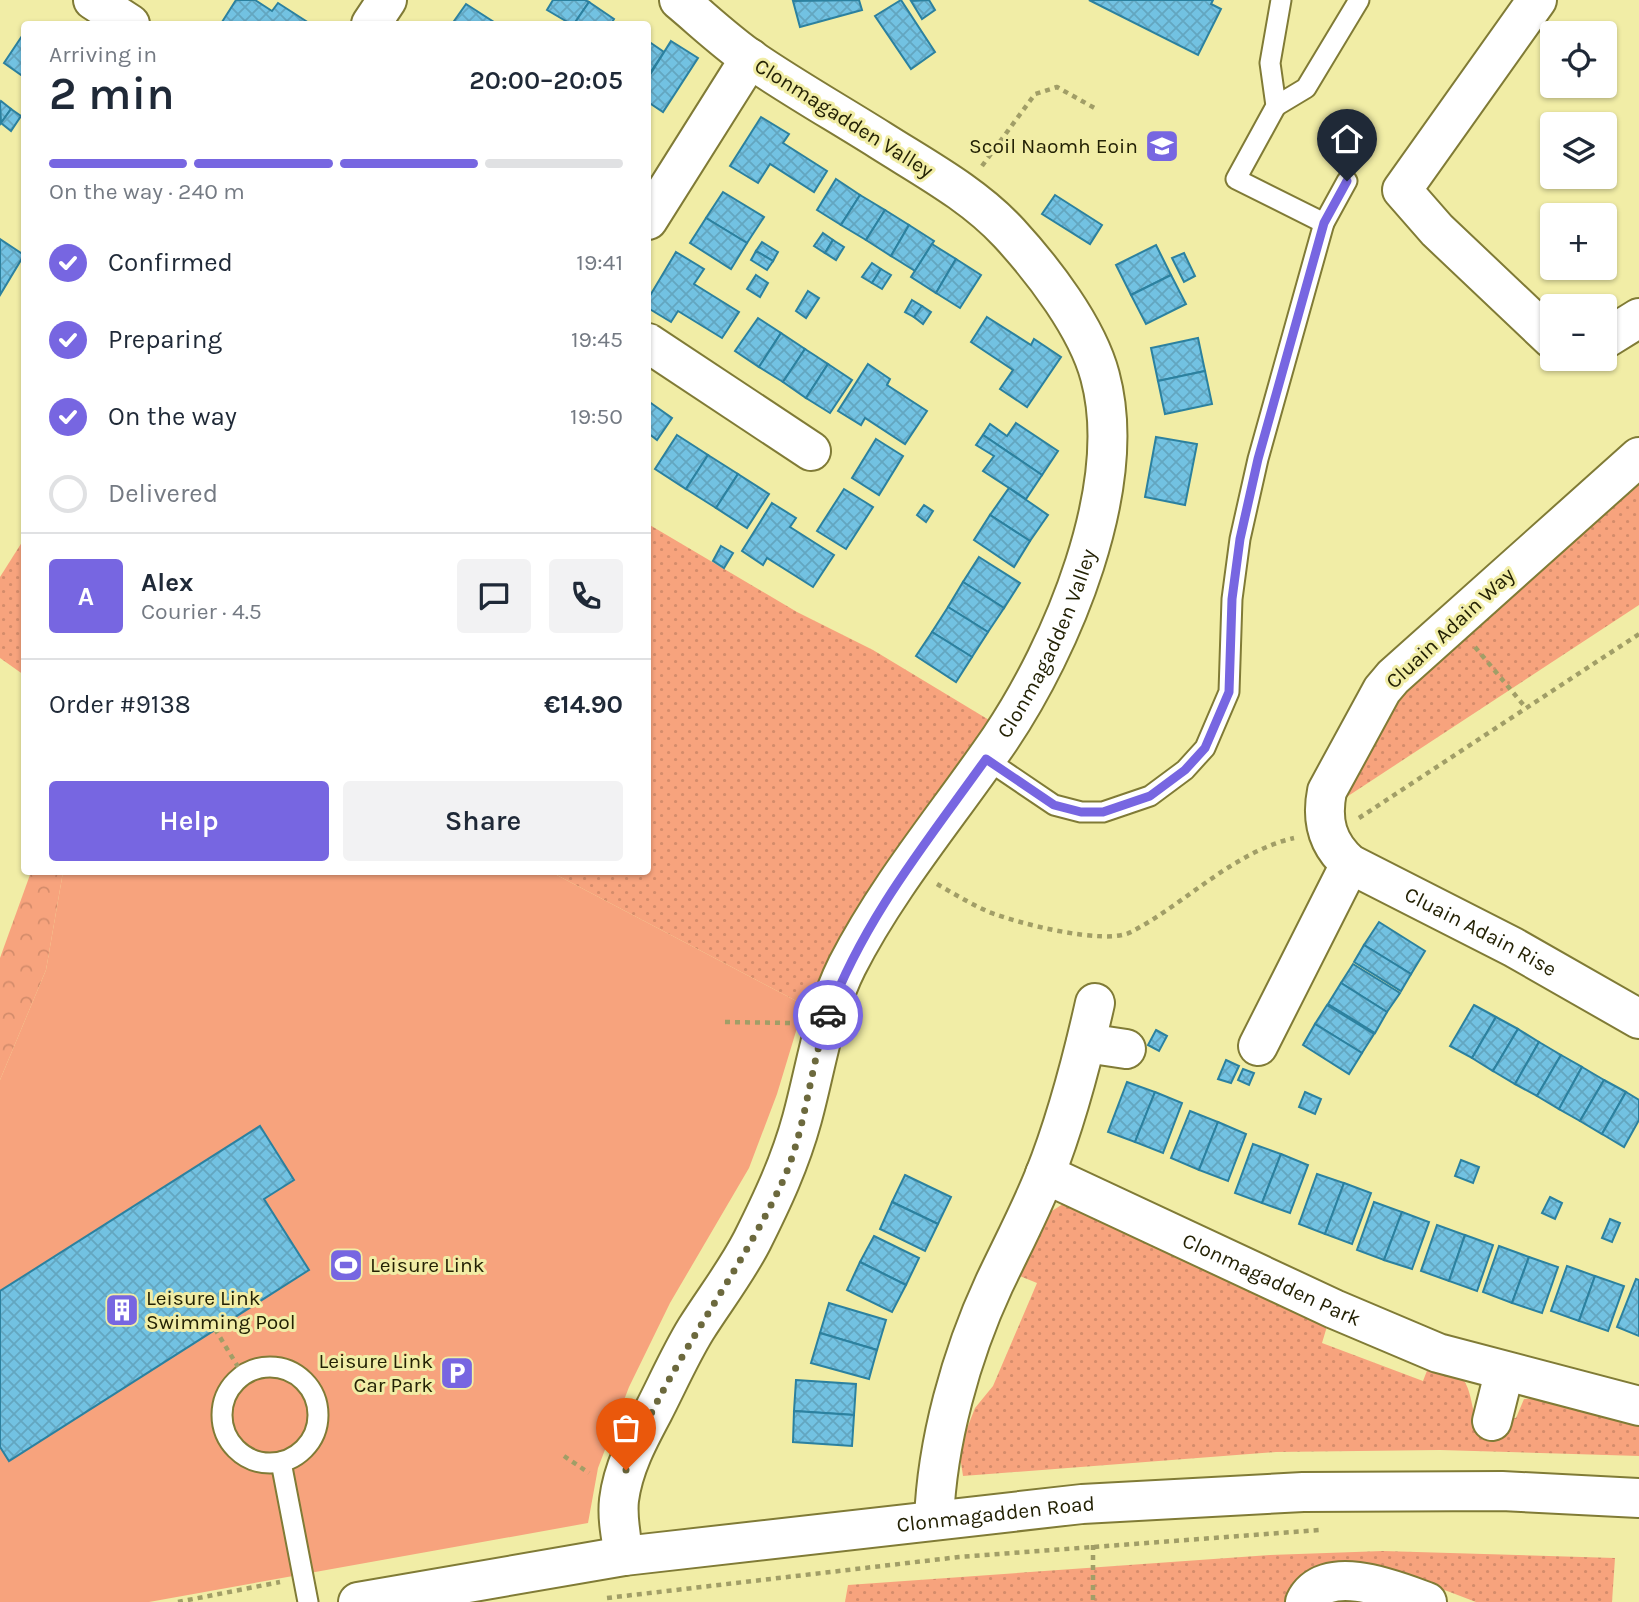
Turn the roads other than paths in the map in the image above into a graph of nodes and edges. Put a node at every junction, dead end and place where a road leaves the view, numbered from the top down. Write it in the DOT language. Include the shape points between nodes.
graph roads {
  1 [pos="93,0"];
  2 [pos="387,0"];
  3 [pos="1281,0"];
  4 [pos="1359,0"];
  5 [pos="1537,0"];
  6 [pos="683,1"];
  7 [pos="126,21"];
  8 [pos="373,21"];
  9 [pos="750,58"];
  10 [pos="1276,106"];
  11 [pos="1347,181"];
  12 [pos="651,215"];
  13 [pos="1324,223"];
  14 [pos="1639,318"];
  15 [pos="1540,328"];
  16 [pos="1617,332"];
  17 [pos="651,345"];
  18 [pos="811,451"];
  19 [pos="1639,457"];
  20 [pos="986,759"];
  21 [pos="1339,851"];
  22 [pos="1095,1003"];
  23 [pos="1639,1019"];
  24 [pos="1086,1043"];
  25 [pos="1258,1046"];
  26 [pos="1126,1049"];
  27 [pos="1045,1174"];
  28 [pos="1504,1373"];
  29 [pos="1639,1406"];
  30 [pos="1492,1421"];
  31 [pos="281,1462"];
  32 [pos="1639,1498"];
  33 [pos="934,1520"];
  34 [pos="624,1556"];
  35 [pos="307,1602"];
  36 [pos="358,1602"];
  37 [pos="1305,1602"];
  38 [pos="1427,1602"];
  1 -- 7 [label="street"];
  2 -- 8 [label="street"];
  3 -- 10 [label="lane" via="1270,63"];
  4 -- 10 [label="lane" via="1306,88"];
  5 -- 15 [label="street" via="1402,190 1437,230"];
  6 -- 9 [label="street, Clonmagadden Valley"];
  9 -- 12 [label="street"];
  9 -- 20 [label="street, Clonmagadden Valley" via="965,194 1008,231 1076,323 1100,374 1107,422 1106,479 1093,535 1070,604 1038,671"];
  10 -- 13 [label="lane" via="1236,179"];
  11 -- 13 [label="lane"];
  13 -- 20 [label="lane" via="1255,472 1232,599 1229,692 1205,748 1150,796 1103,812 1054,805"];
  14 -- 16 [label="street"];
  17 -- 18 [label="street"];
  19 -- 21 [label="street, Cluain Adain Way" via="1382,690 1327,791 1324,808"];
  20 -- 34 [label="street, Clonmagadden Valley" via="881,904 845,971 825,1024 782,1182 746,1253 687,1345 636,1446 619,1498"];
  21 -- 23 [label="street, Cluain Adain Rise"];
  21 -- 25 [label="street"];
  22 -- 24 [label="street"];
  24 -- 26 [label="street"];
  24 -- 27 [label="street"];
  27 -- 28 [label="street, Clonmagadden Park" via="1334,1309 1438,1353"];
  27 -- 33 [label="street" via="974,1335 935,1488"];
  28 -- 29 [label="street, Clonmagadden Park"];
  28 -- 30 [label="street"];
  31 -- 31 [label="lane" via="295,1456 314,1434 317,1405 301,1379 273,1367 258,1368 243,1375 225,1397 223,1427 239,1452 267,1463"];
  31 -- 35 [label="lane"];
  32 -- 33 [label="street, Clonmagadden Road" via="1502,1490 1303,1492 1082,1503"];
  33 -- 34 [label="street, Clonmagadden Road"];
  34 -- 36 [label="street, Clonmagadden Road"];
  37 -- 38 [label="street" via="1324,1584 1348,1580"];
}
